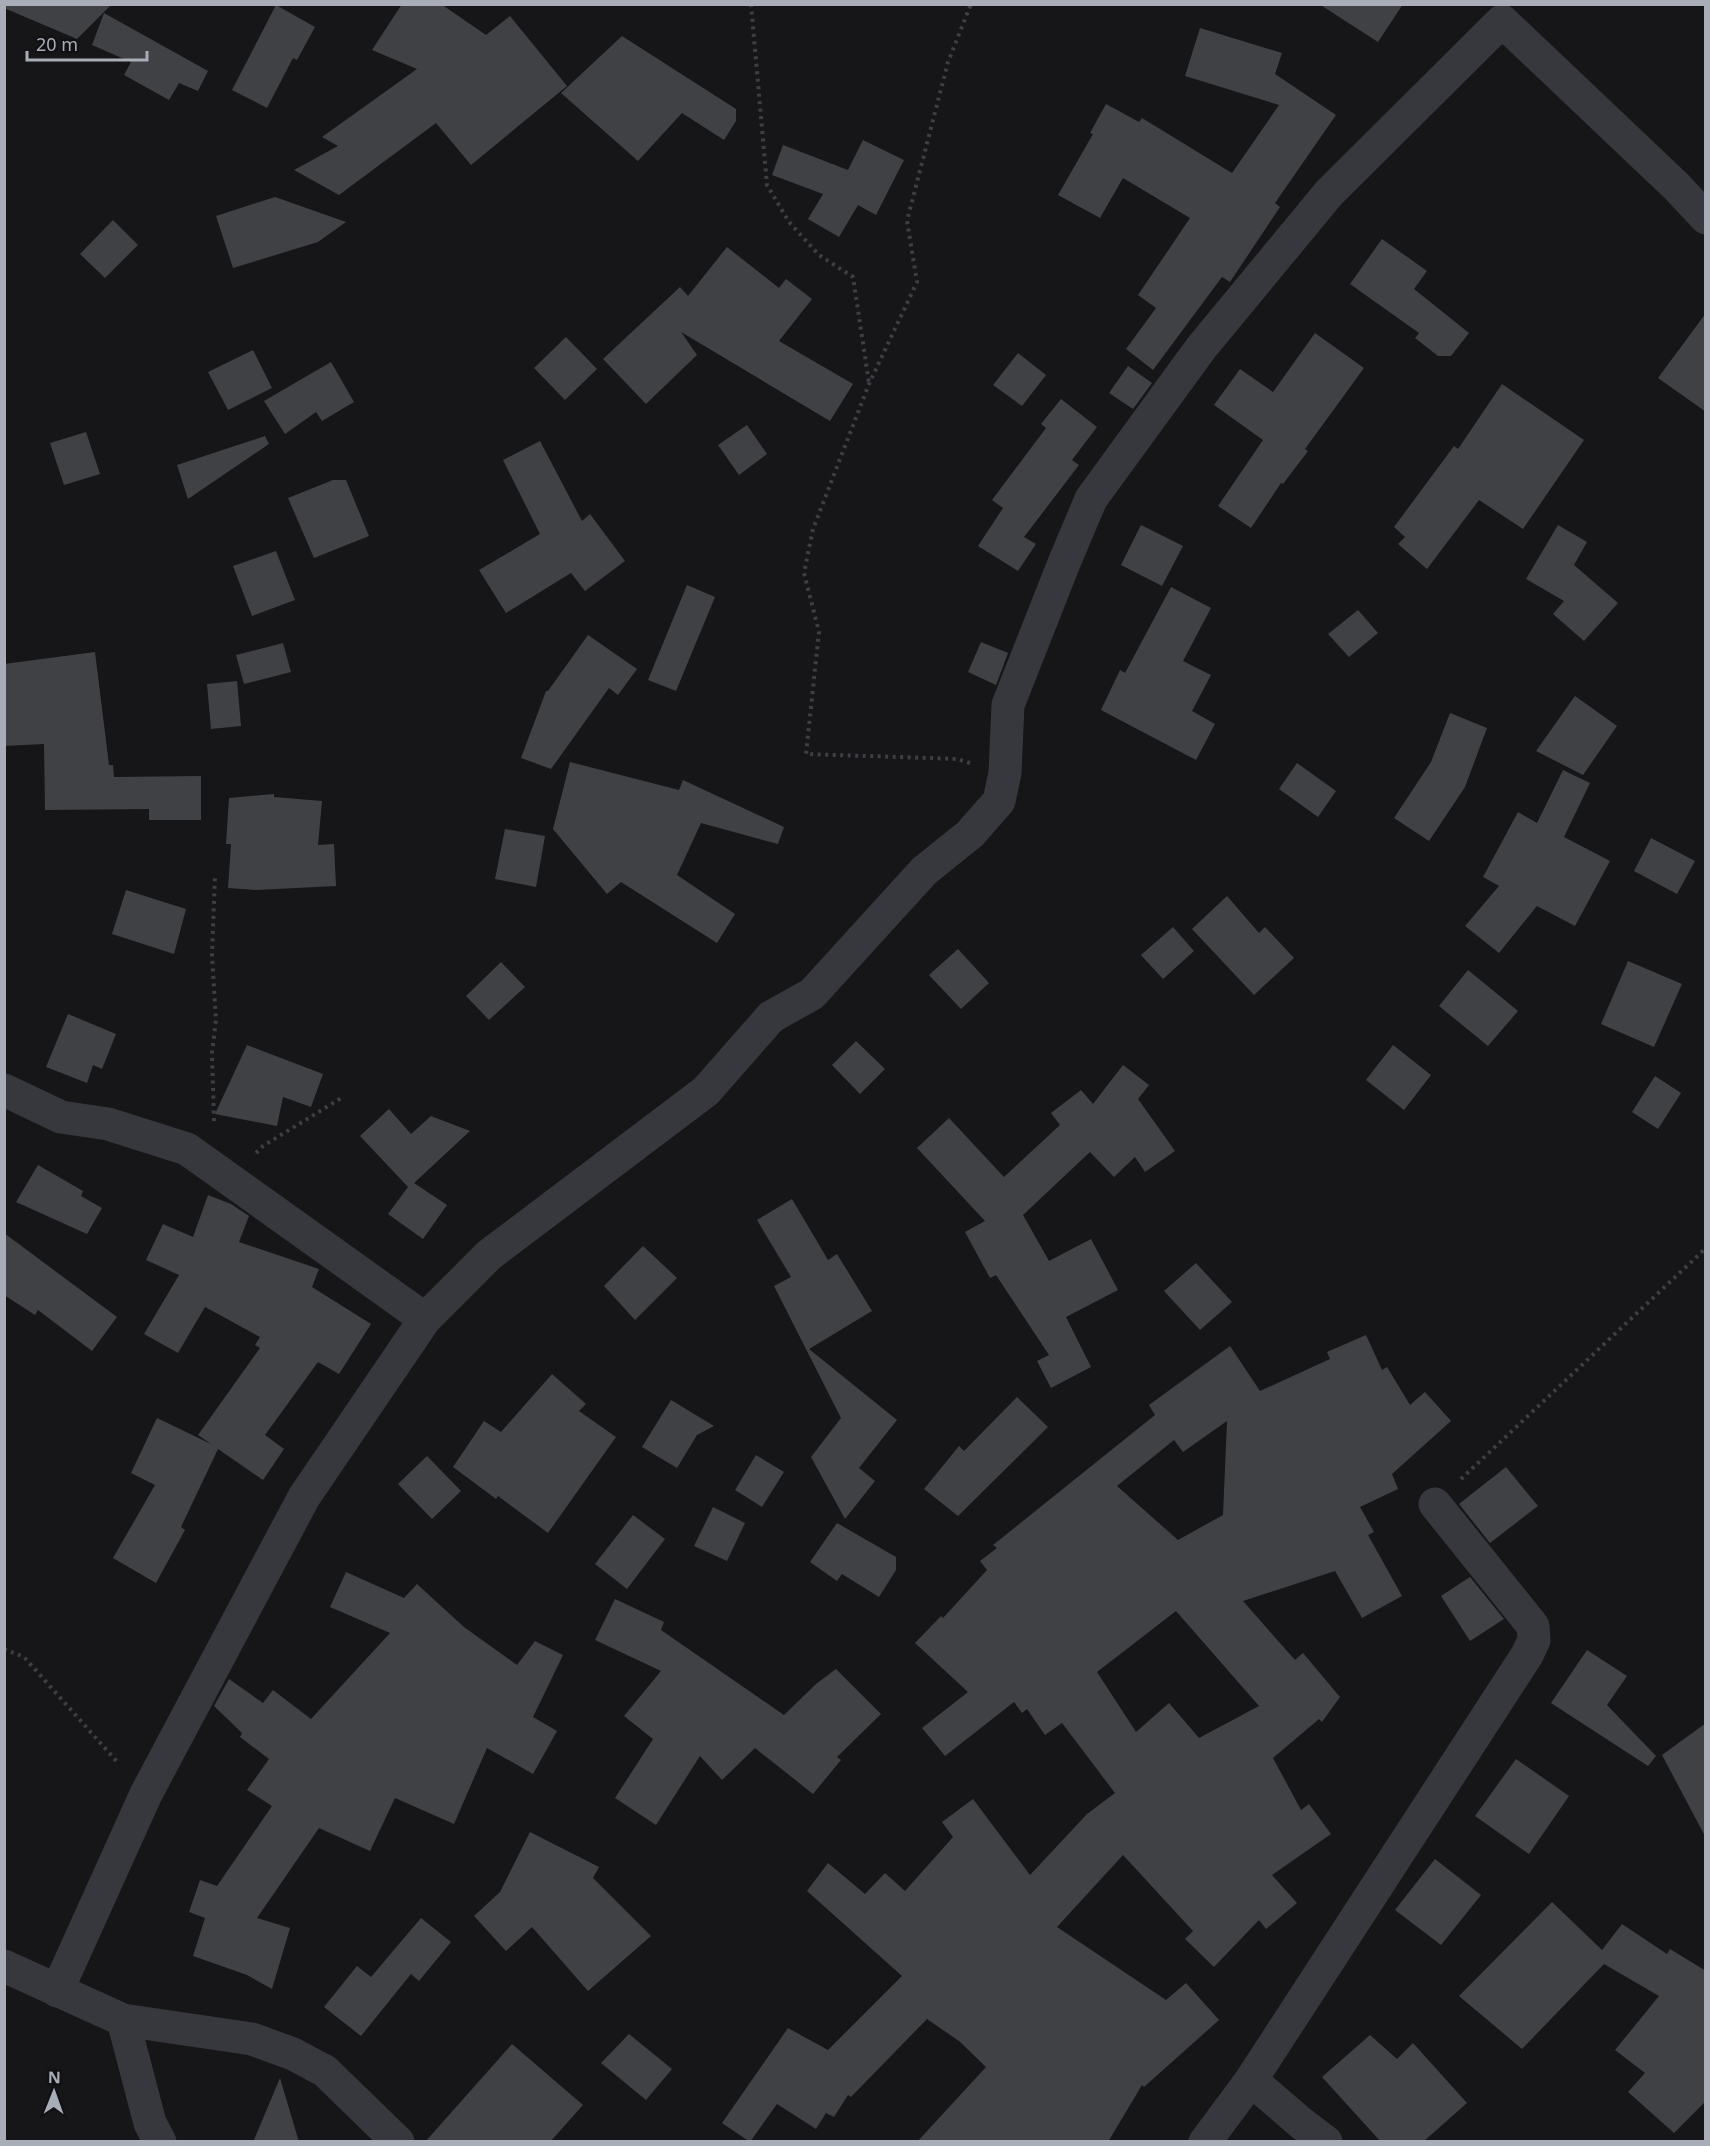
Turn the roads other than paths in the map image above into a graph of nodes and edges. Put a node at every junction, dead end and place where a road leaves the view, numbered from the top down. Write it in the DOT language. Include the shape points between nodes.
graph roads {
  1 [pos="1706,218"];
  2 [pos="4,1090"];
  3 [pos="425,1319"];
  4 [pos="1435,1504"];
  5 [pos="4,1966"];
  6 [pos="57,1991"];
  7 [pos="123,2020"];
  8 [pos="1251,2080"];
  9 [pos="149,2135"];
  10 [pos="398,2142"];
  11 [pos="1205,2142"];
  12 [pos="1326,2142"];
  1 -- 3 [label="street" via="1502,21 1329,193 1201,348 1091,499 1008,705 1005,773 999,801 970,834 924,871 812,994 771,1017 706,1091 489,1255"];
  2 -- 3 [label="street" via="61,1117 108,1124 188,1149"];
  3 -- 6 [label="street" via="304,1497 146,1794"];
  4 -- 8 [label="street" via="1533,1626 1534,1640"];
  5 -- 6 [label="street"];
  6 -- 7 [label="street"];
  7 -- 9 [label="street"];
  7 -- 10 [label="street" via="252,2039 293,2054 325,2072"];
  8 -- 11 [label="street"];
  8 -- 12 [label="street"];
}
